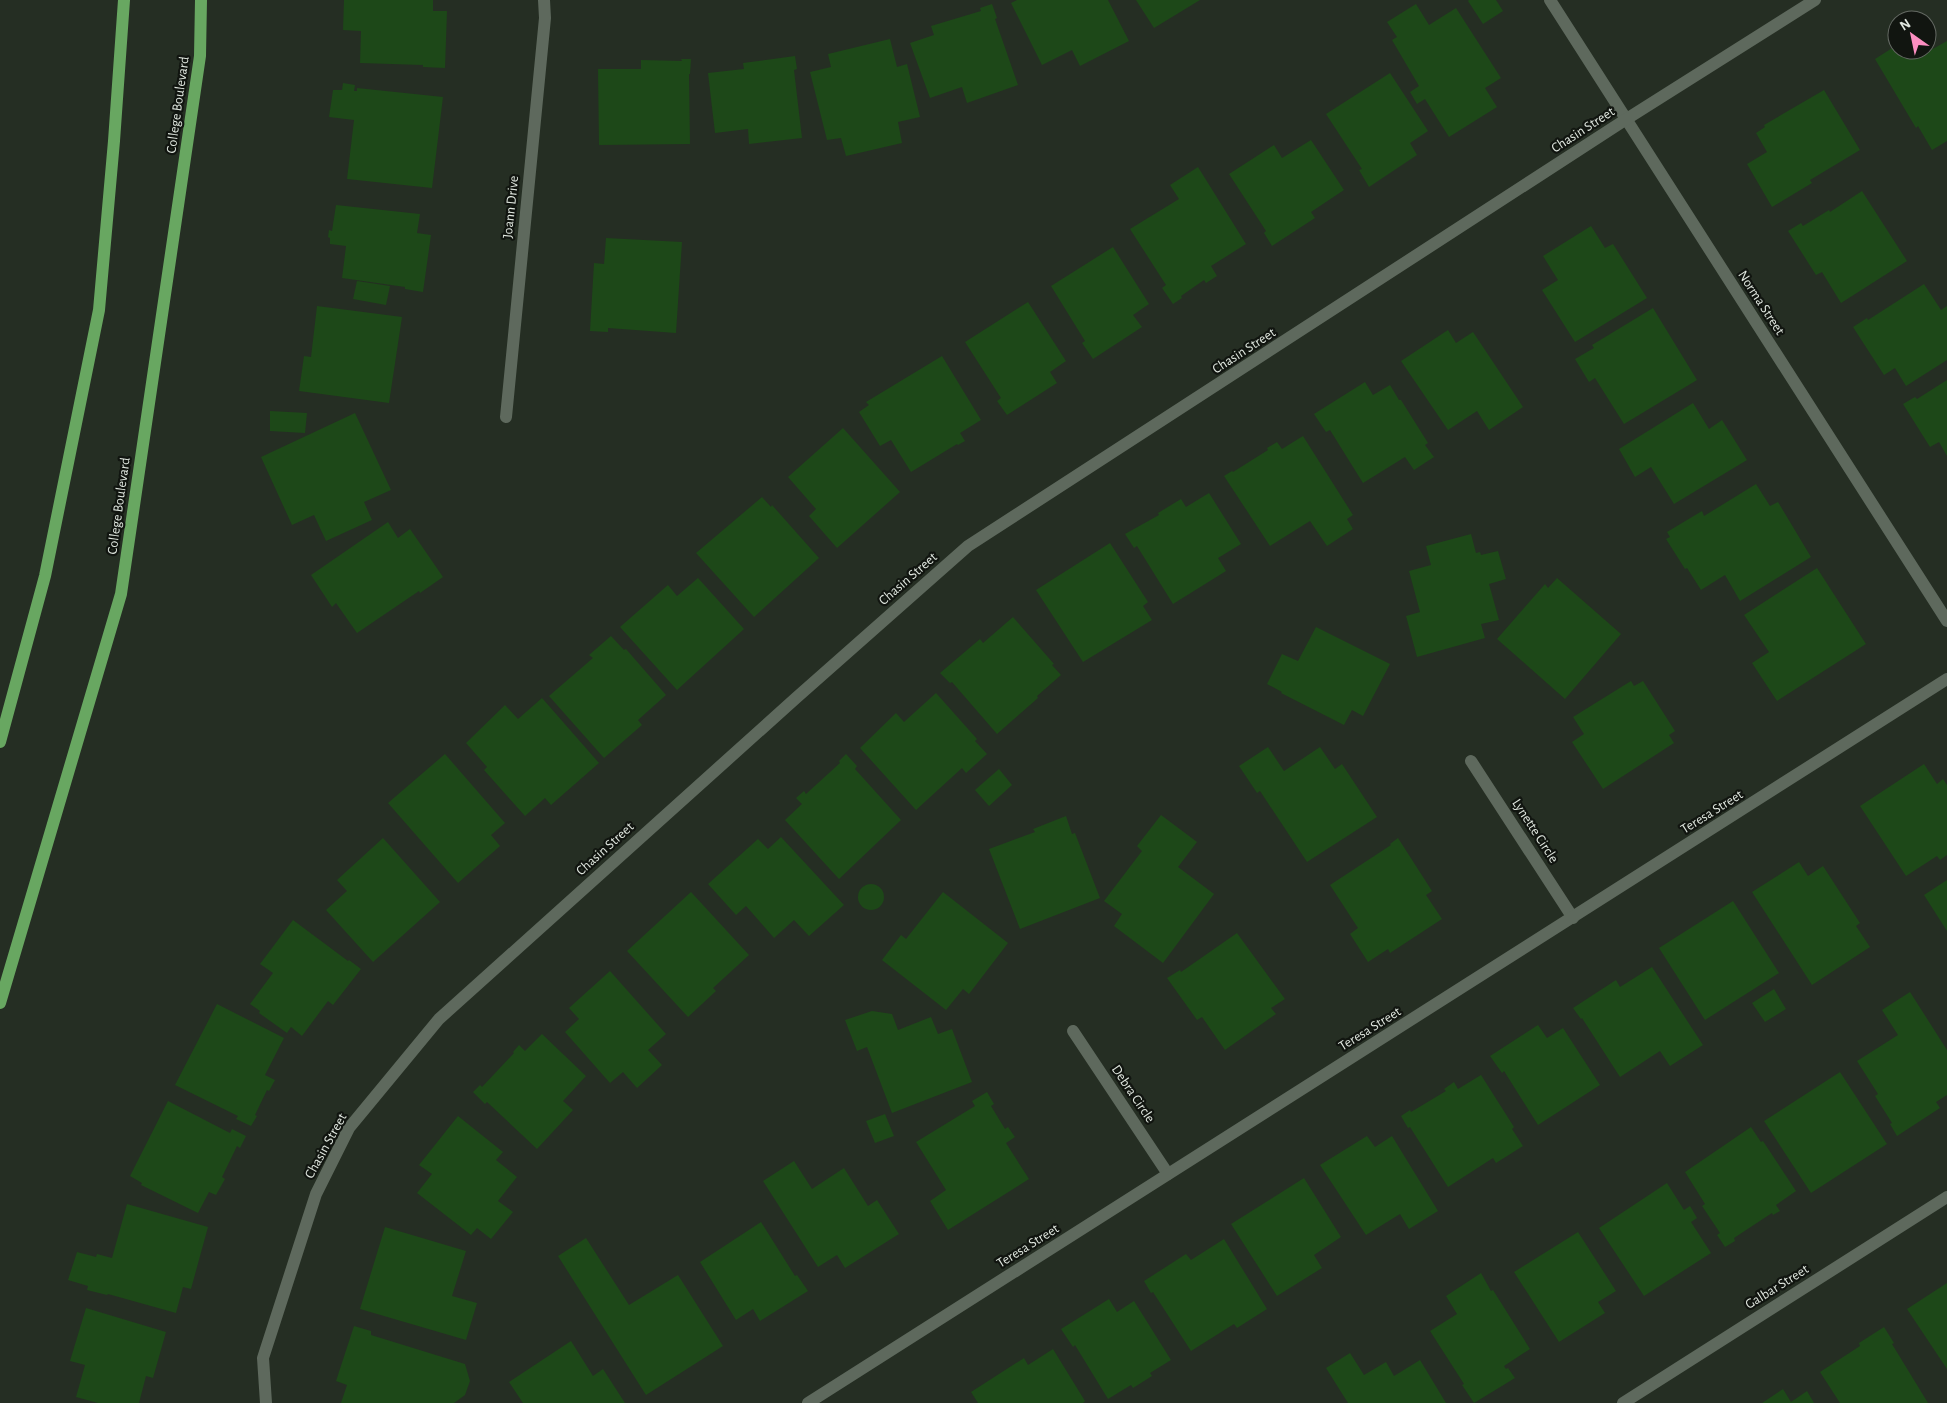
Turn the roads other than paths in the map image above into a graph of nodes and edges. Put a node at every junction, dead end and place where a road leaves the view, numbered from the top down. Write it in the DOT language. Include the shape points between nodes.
graph roads {
  1 [pos="124,0"];
  2 [pos="202,0"];
  3 [pos="544,0"];
  4 [pos="1550,0"];
  5 [pos="1814,0"];
  6 [pos="1625,120"];
  7 [pos="506,416"];
  8 [pos="1947,622"];
  9 [pos="1947,680"];
  10 [pos="0,742"];
  11 [pos="1471,761"];
  12 [pos="1573,918"];
  13 [pos="0,1003"];
  14 [pos="1073,1031"];
  15 [pos="1168,1174"];
  16 [pos="1947,1197"];
  17 [pos="266,1403"];
  18 [pos="808,1403"];
  19 [pos="1624,1403"];
  1 -- 10 [label="main road" via="99,310 45,576"];
  2 -- 13 [label="main road, College Boulevard" via="200,56 121,594"];
  3 -- 7 [label="street, Joann Drive" via="544,28"];
  4 -- 6 [label="street, Norma Street"];
  5 -- 6 [label="street, Chasin Street"];
  6 -- 8 [label="street, Norma Street"];
  6 -- 17 [label="street, Chasin Street" via="968,546 439,1019 349,1128 316,1194 263,1358"];
  9 -- 12 [label="street, Teresa Street"];
  11 -- 12 [label="street, Lynette Circle"];
  12 -- 15 [label="street, Teresa Street"];
  14 -- 15 [label="street, Debra Circle"];
  15 -- 18 [label="street, Teresa Street"];
  16 -- 19 [label="street, Galbar Street"];
}
